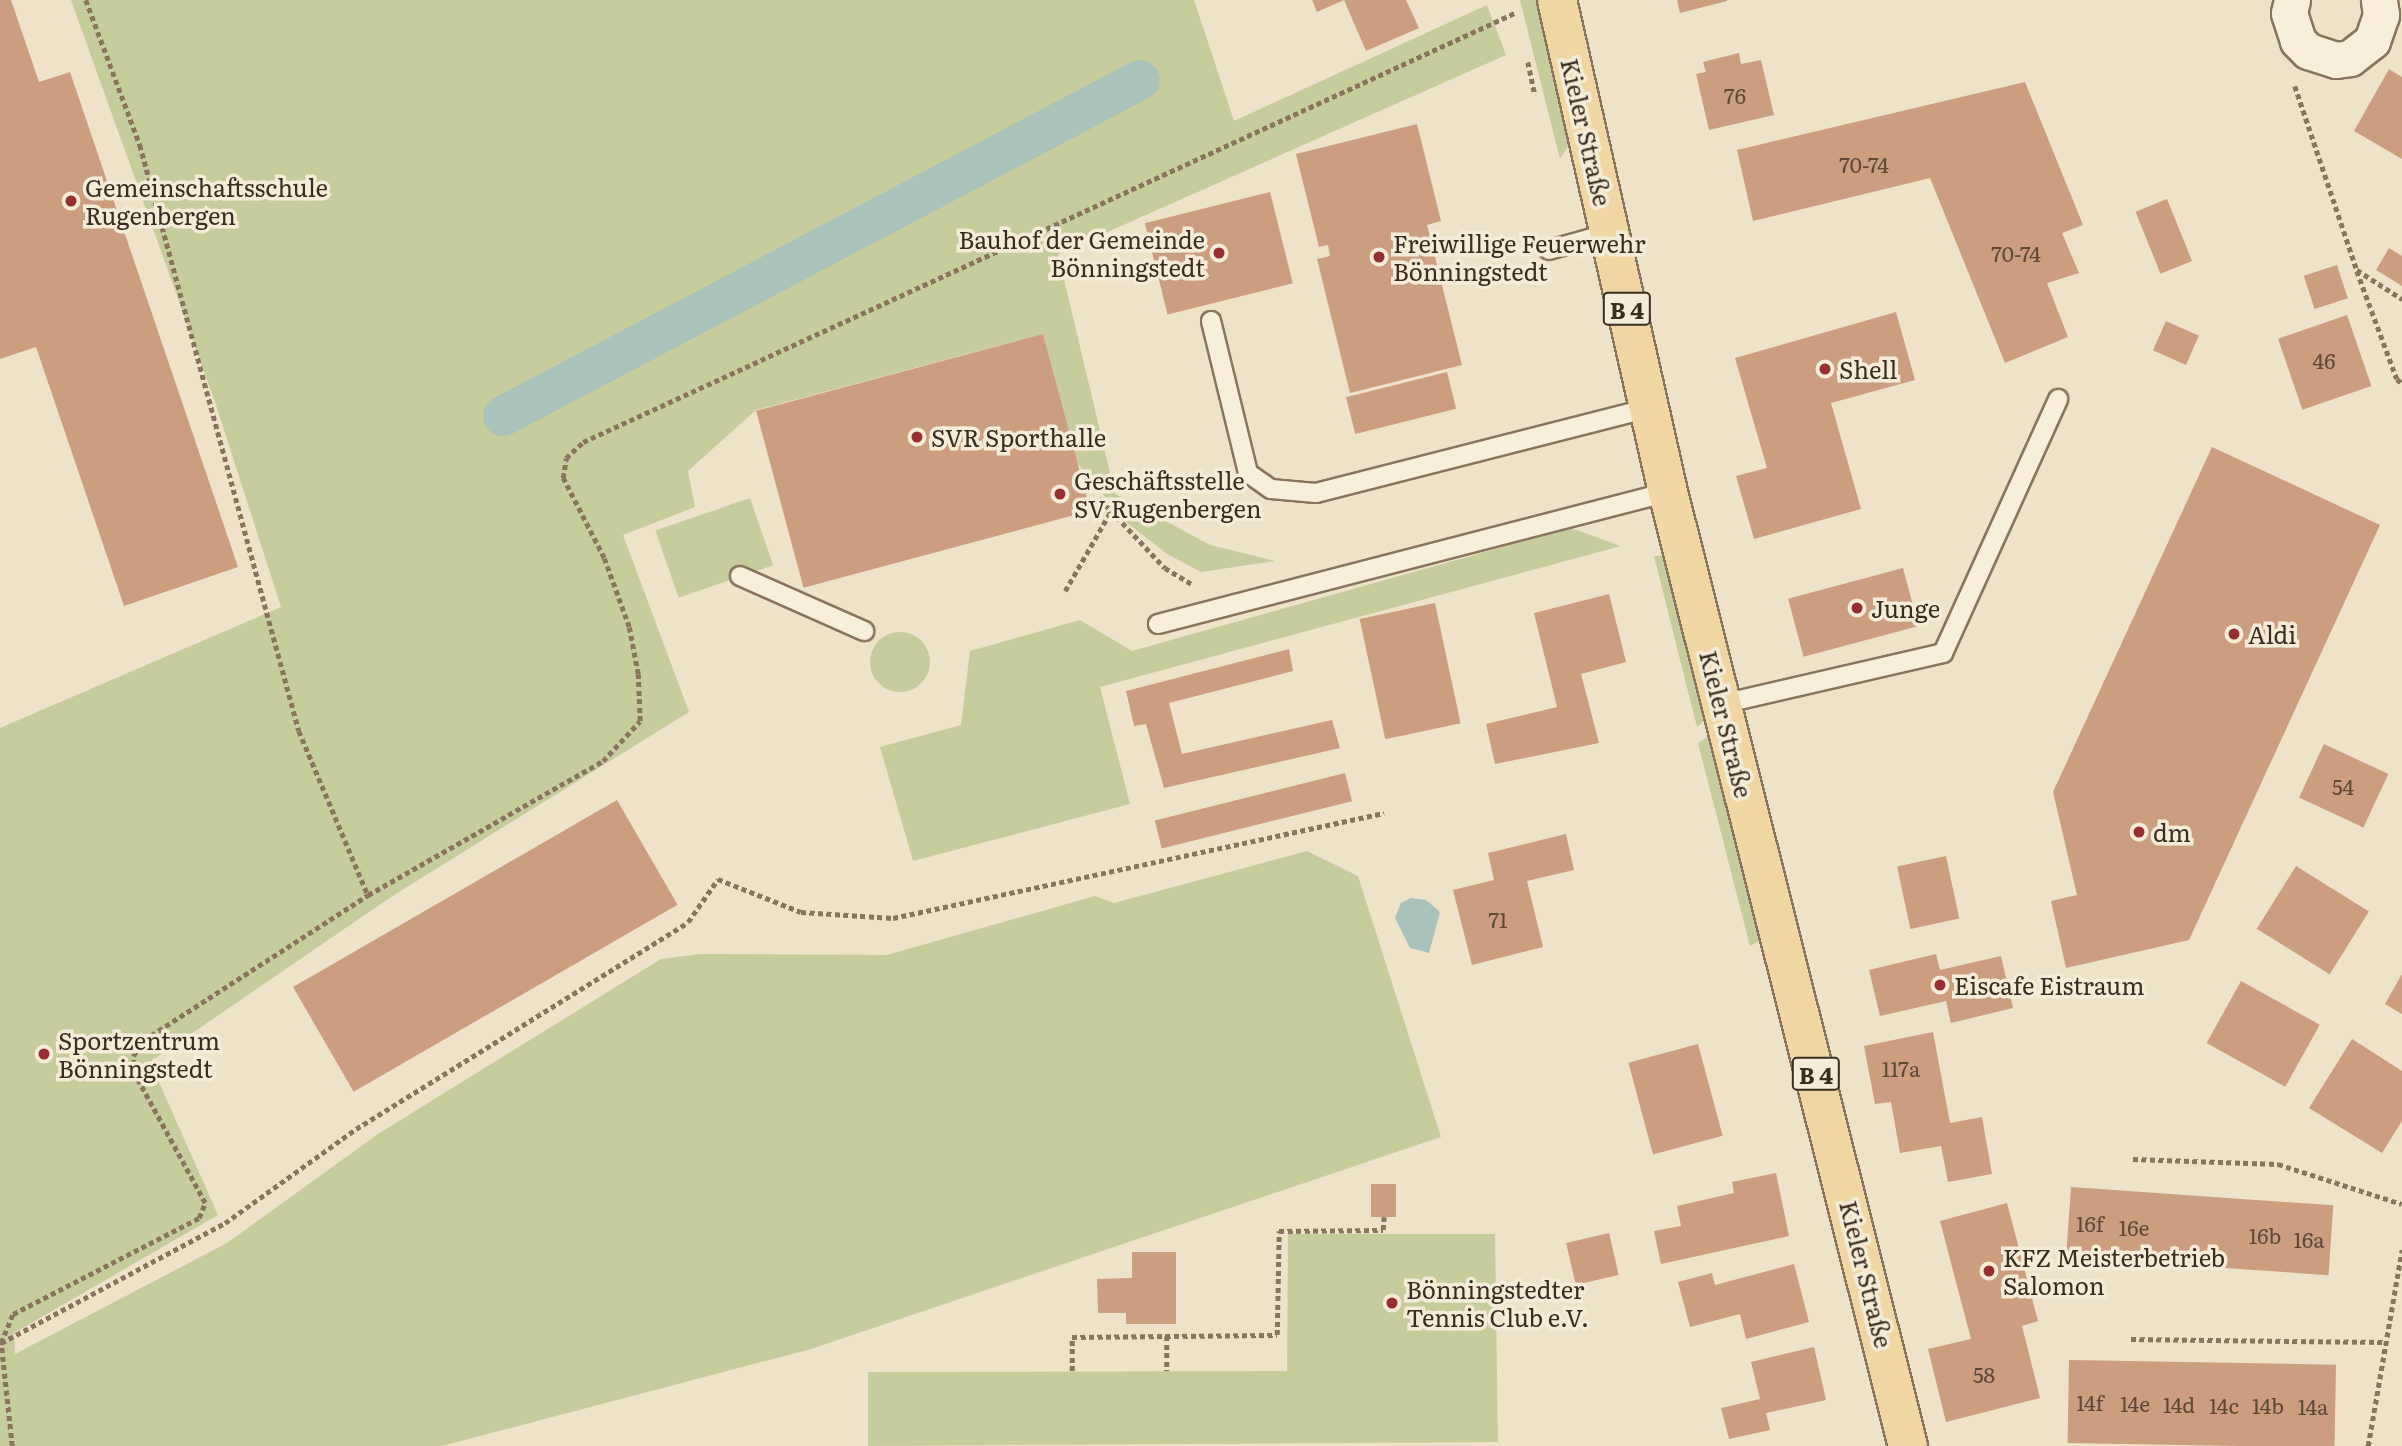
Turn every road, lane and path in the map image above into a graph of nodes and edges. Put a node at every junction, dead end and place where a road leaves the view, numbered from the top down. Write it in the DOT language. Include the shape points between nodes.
graph roads {
  1 [pos="86,0"];
  2 [pos="1557,0"];
  3 [pos="2292,0"];
  4 [pos="2379,0"];
  5 [pos="1517,12"];
  6 [pos="2308,51"];
  7 [pos="1610,233"];
  8 [pos="1549,250"];
  9 [pos="2357,270"];
  10 [pos="2402,299"];
  11 [pos="1211,321"];
  12 [pos="2402,383"];
  13 [pos="2058,399"];
  14 [pos="1649,408"];
  15 [pos="1668,492"];
  16 [pos="1099,498"];
  17 [pos="1111,511"];
  18 [pos="740,576"];
  19 [pos="1188,584"];
  20 [pos="1065,591"];
  21 [pos="1158,624"];
  22 [pos="864,631"];
  23 [pos="1722,704"];
  24 [pos="1384,813"];
  25 [pos="368,895"];
  26 [pos="2133,1159"];
  27 [pos="2402,1204"];
  28 [pos="1384,1217"];
  29 [pos="2402,1250"];
  30 [pos="1167,1336"];
  31 [pos="2131,1339"];
  32 [pos="2386,1342"];
  33 [pos="0,1343"];
  34 [pos="1072,1371"];
  35 [pos="1167,1371"];
  36 [pos="12,1446"];
  37 [pos="1908,1446"];
  38 [pos="2368,1446"];
  1 -- 25 [label="path" via="139,145 299,732"];
  2 -- 7 [label="main road, Kieler Straße / B 4"];
  3 -- 6 [label="street" via="2291,27"];
  4 -- 6 [label="street" via="2379,29 2363,51 2336,60"];
  5 -- 25 [label="path" via="583,442 566,458 564,478 604,558 629,627 640,721 603,761"];
  6 -- 9 [label="path" via="2292,79"];
  7 -- 8 [label="lane"];
  7 -- 14 [label="main road, Kieler Straße / B 4"];
  9 -- 10 [label="path"];
  9 -- 12 [label="path"];
  11 -- 14 [label="lane" via="1248,473 1271,489 1316,493"];
  13 -- 23 [label="lane" via="1943,653"];
  14 -- 15 [label="main road, Kieler Straße / B 4"];
  15 -- 21 [label="lane"];
  15 -- 23 [label="main road, Kieler Straße / B 4"];
  16 -- 17 [label="path"];
  17 -- 19 [label="path" via="1165,568"];
  17 -- 20 [label="path"];
  18 -- 22 [label="lane"];
  23 -- 37 [label="main road, Kieler Straße / B 4"];
  24 -- 33 [label="path" via="893,918 801,912 718,879 688,922 356,1129 225,1223"];
  25 -- 33 [label="path" via="144,1040 133,1056 134,1073 205,1203 199,1218 13,1314"];
  26 -- 27 [label="path" via="2278,1164"];
  28 -- 30 [label="path" via="1383,1230 1279,1231 1278,1335"];
  29 -- 32 [label="path"];
  30 -- 34 [label="path" via="1072,1337"];
  30 -- 35 [label="path"];
  31 -- 32 [label="path"];
  32 -- 38 [label="path"];
  33 -- 36 [label="path"];
}
